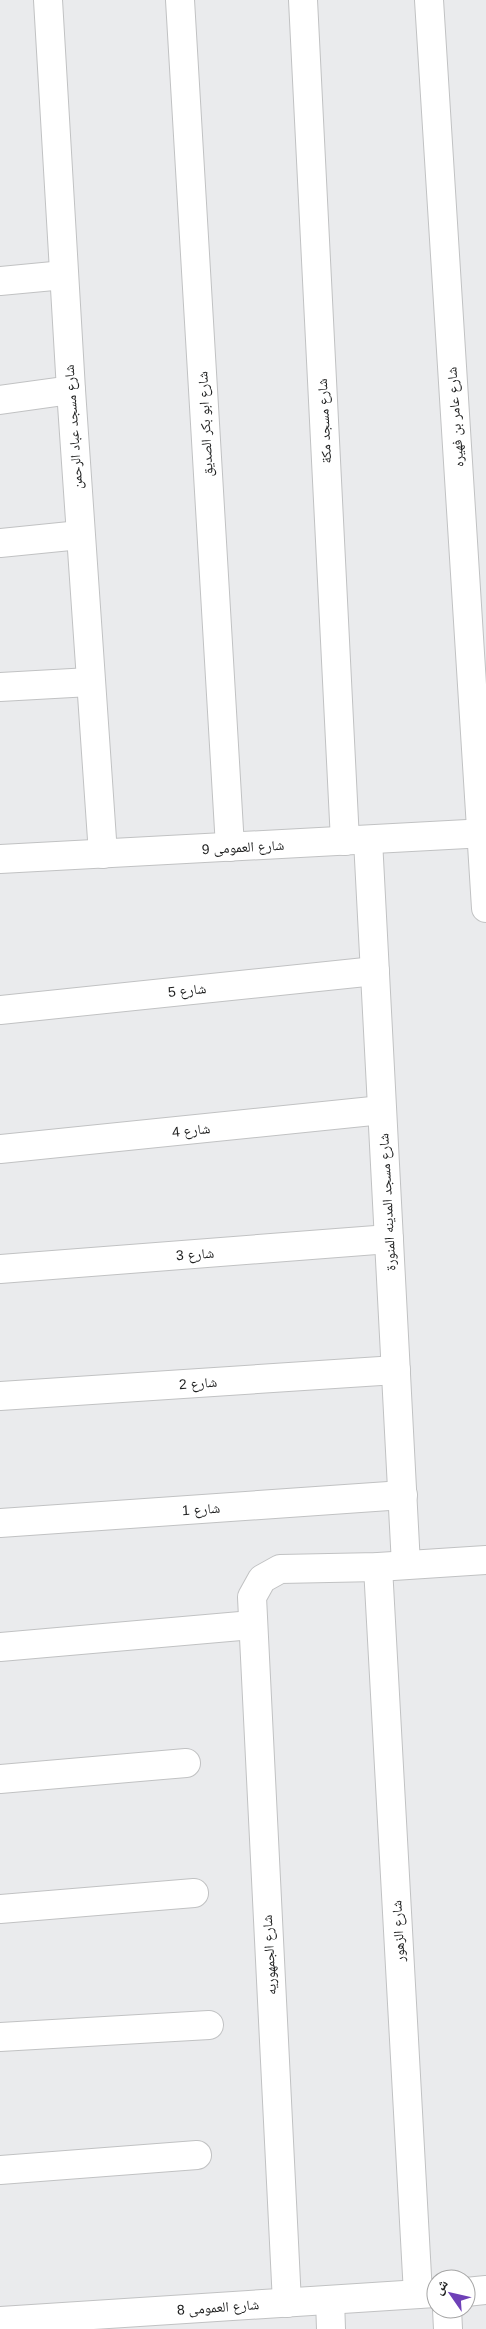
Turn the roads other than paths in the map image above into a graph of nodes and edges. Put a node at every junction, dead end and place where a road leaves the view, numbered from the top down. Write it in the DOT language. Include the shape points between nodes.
graph roads {
  1 [pos="48,0"];
  2 [pos="180,0"];
  3 [pos="303,0"];
  4 [pos="428,0"];
  5 [pos="64,275"];
  6 [pos="0,281"];
  7 [pos="71,390"];
  8 [pos="0,400"];
  9 [pos="80,535"];
  10 [pos="0,543"];
  11 [pos="90,682"];
  12 [pos="0,687"];
  13 [pos="484,834"];
  14 [pos="356,841"];
  15 [pos="230,847"];
  16 [pos="103,854"];
  17 [pos="0,859"];
  18 [pos="486,908"];
  19 [pos="375,971"];
  20 [pos="0,1010"];
  21 [pos="382,1110"];
  22 [pos="0,1149"];
  23 [pos="389,1239"];
  24 [pos="0,1269"];
  25 [pos="396,1370"];
  26 [pos="0,1396"];
  27 [pos="403,1495"];
  28 [pos="0,1523"];
  29 [pos="486,1560"];
  30 [pos="406,1565"];
  31 [pos="378,1567"];
  32 [pos="251,1616"];
  33 [pos="0,1647"];
  34 [pos="186,1764"];
  35 [pos="0,1779"];
  36 [pos="194,1893"];
  37 [pos="0,1909"];
  38 [pos="208,2025"];
  39 [pos="0,2038"];
  40 [pos="197,2155"];
  41 [pos="0,2170"];
  42 [pos="426,2279"];
  43 [pos="426,2294"];
  44 [pos="330,2300"];
  45 [pos="287,2303"];
  46 [pos="0,2321"];
  47 [pos="331,2329"];
  1 -- 5 [label="street, شارع مسجد عباد الرحمن"];
  2 -- 15 [label="street, شارع ابو بكر الصديق"];
  3 -- 14 [label="street, شارع مسجد مكة"];
  4 -- 13 [label="street, شارع عامر بن فهيره"];
  5 -- 6 [label="street"];
  5 -- 7 [label="street, شارع مسجد عباد الرحمن"];
  7 -- 8 [label="street"];
  7 -- 9 [label="street, شارع مسجد عباد الرحمن"];
  9 -- 10 [label="street"];
  9 -- 11 [label="street, شارع مسجد عباد الرحمن"];
  11 -- 12 [label="street"];
  11 -- 16 [label="street, شارع مسجد عباد الرحمن"];
  13 -- 14 [label="street, شارع العمومى 9"];
  13 -- 18 [label="street, شارع عامر بن فهيره"];
  14 -- 15 [label="street, شارع العمومى 9"];
  14 -- 19 [label="street, شارع مسجد المدينه المنورة"];
  15 -- 16 [label="street, شارع العمومى 9"];
  16 -- 17 [label="street, شارع العمومى 9"];
  19 -- 20 [label="street, شارع 5"];
  19 -- 21 [label="street, شارع مسجد المدينه المنورة"];
  21 -- 22 [label="street, شارع 4"];
  21 -- 23 [label="street, شارع مسجد المدينه المنورة"];
  23 -- 24 [label="street, شارع 3"];
  23 -- 25 [label="street, شارع مسجد المدينه المنورة"];
  25 -- 26 [label="street, شارع 2"];
  25 -- 27 [label="street, شارع مسجد المدينه المنورة"];
  27 -- 28 [label="street, شارع 1"];
  27 -- 30 [label="street, شارع مسجد المدينه المنورة"];
  29 -- 30 [label="street"];
  30 -- 31 [label="street"];
  31 -- 32 [label="street" via="280,1569 262,1579 252,1597"];
  31 -- 42 [label="street, شارع الزهور"];
  32 -- 33 [label="street"];
  32 -- 45 [label="street, شارع الجمهوريه"];
  34 -- 35 [label="street"];
  36 -- 37 [label="street"];
  38 -- 39 [label="street"];
  40 -- 41 [label="street"];
  43 -- 44 [label="street, شارع العمومى 8"];
  44 -- 45 [label="street, شارع العمومى 8"];
  44 -- 47 [label="street"];
  45 -- 46 [label="street, شارع العمومى 8"];
}
